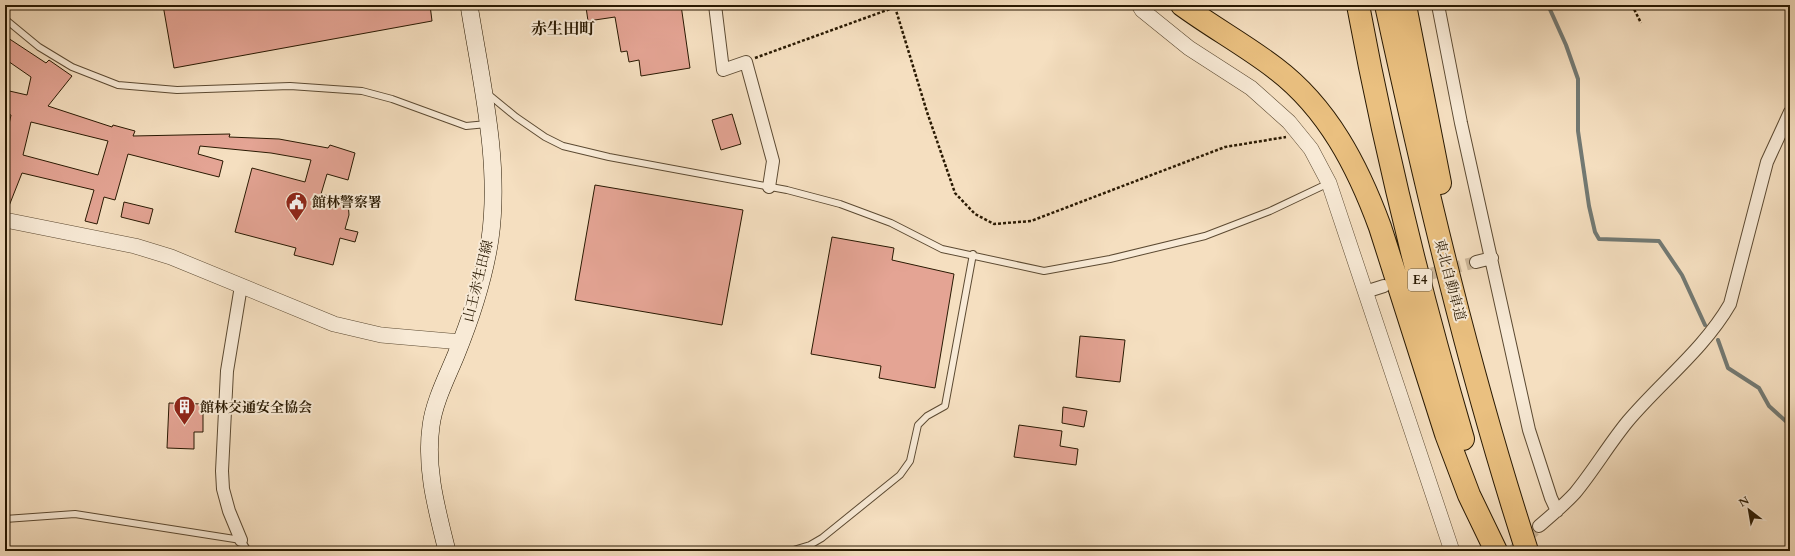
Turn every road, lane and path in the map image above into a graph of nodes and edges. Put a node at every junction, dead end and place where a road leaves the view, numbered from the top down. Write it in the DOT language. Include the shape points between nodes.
graph roads {
  1 [pos="469,5"];
  2 [pos="715,5"];
  3 [pos="901,5"];
  4 [pos="1098,5"];
  5 [pos="1182,5"];
  6 [pos="1358,5"];
  7 [pos="1386,5"];
  8 [pos="1405,5"];
  9 [pos="1438,5"];
  10 [pos="1632,5"];
  11 [pos="894,7"];
  12 [pos="1140,8"];
  13 [pos="5,19"];
  14 [pos="1641,22"];
  15 [pos="746,62"];
  16 [pos="482,90"];
  17 [pos="1790,112"];
  18 [pos="488,124"];
  19 [pos="1300,135"];
  20 [pos="1329,182"];
  21 [pos="769,187"];
  22 [pos="5,220"];
  23 [pos="973,254"];
  24 [pos="1492,258"];
  25 [pos="1476,262"];
  26 [pos="241,286"];
  27 [pos="1384,286"];
  28 [pos="1365,292"];
  29 [pos="1460,318"];
  30 [pos="461,342"];
  31 [pos="1557,511"];
  32 [pos="5,519"];
  33 [pos="1540,526"];
  34 [pos="241,540"];
  35 [pos="248,551"];
  36 [pos="447,551"];
  37 [pos="790,551"];
  38 [pos="1452,551"];
  39 [pos="1496,551"];
  40 [pos="1527,551"];
  1 -- 16 [label="main road, 山王赤生田線"];
  2 -- 15 [label="street" via="723,70"];
  3 -- 11 [label="path"];
  4 -- 12 [label="path"];
  5 -- 39 [label="highway" via="1293,83 1330,124 1345,148 1370,200 1380,228 1446,434 1469,495"];
  6 -- 39 [label="highway, 東北自動車道 / E4" via="1374,87 1416,266"];
  7 -- 29 [label="highway, 東北自動車道 / E4" via="1432,214"];
  8 -- 29 [label="highway" via="1446,209"];
  9 -- 24 [label="street"];
  10 -- 14 [label="path"];
  11 -- 15 [label="path"];
  11 -- 19 [label="path" via="955,193 975,214 994,224 1031,221 1225,147"];
  12 -- 19 [label="street" via="1189,48 1251,88"];
  13 -- 18 [label="lane" via="39,47 72,67 118,84 176,90 290,86 362,92 392,99 466,126"];
  15 -- 21 [label="street" via="773,161"];
  16 -- 18 [label="main road, 山王赤生田線"];
  16 -- 21 [label="lane" via="516,117 563,146 590,154"];
  17 -- 31 [label="street" via="1767,162 1730,304 1707,338 1626,423 1576,492"];
  18 -- 30 [label="main road, 山王赤生田線" via="493,186 490,238 482,278"];
  19 -- 20 [label="street" via="1311,149"];
  20 -- 23 [label="lane" via="1270,211 1205,236 1110,259 1044,271"];
  20 -- 28 [label="street"];
  21 -- 23 [label="lane" via="840,204 891,223 942,249"];
  22 -- 26 [label="street" via="135,246 204,269"];
  23 -- 37 [label="lane" via="945,406 927,416 918,425 910,461 900,474 822,538"];
  24 -- 25 [label="street"];
  24 -- 31 [label="street" via="1530,430 1550,498"];
  26 -- 30 [label="street" via="334,324 359,331"];
  26 -- 34 [label="street" via="227,371 222,471 229,511"];
  27 -- 28 [label="street"];
  28 -- 38 [label="street"];
  29 -- 40 [label="highway, 東北自動車道 / E4" via="1487,420"];
  30 -- 36 [label="main road, 山王赤生田線" via="436,406 429,446 430,470"];
  31 -- 33 [label="street"];
  32 -- 34 [label="lane" via="75,514"];
  34 -- 35 [label="lane"];
}
